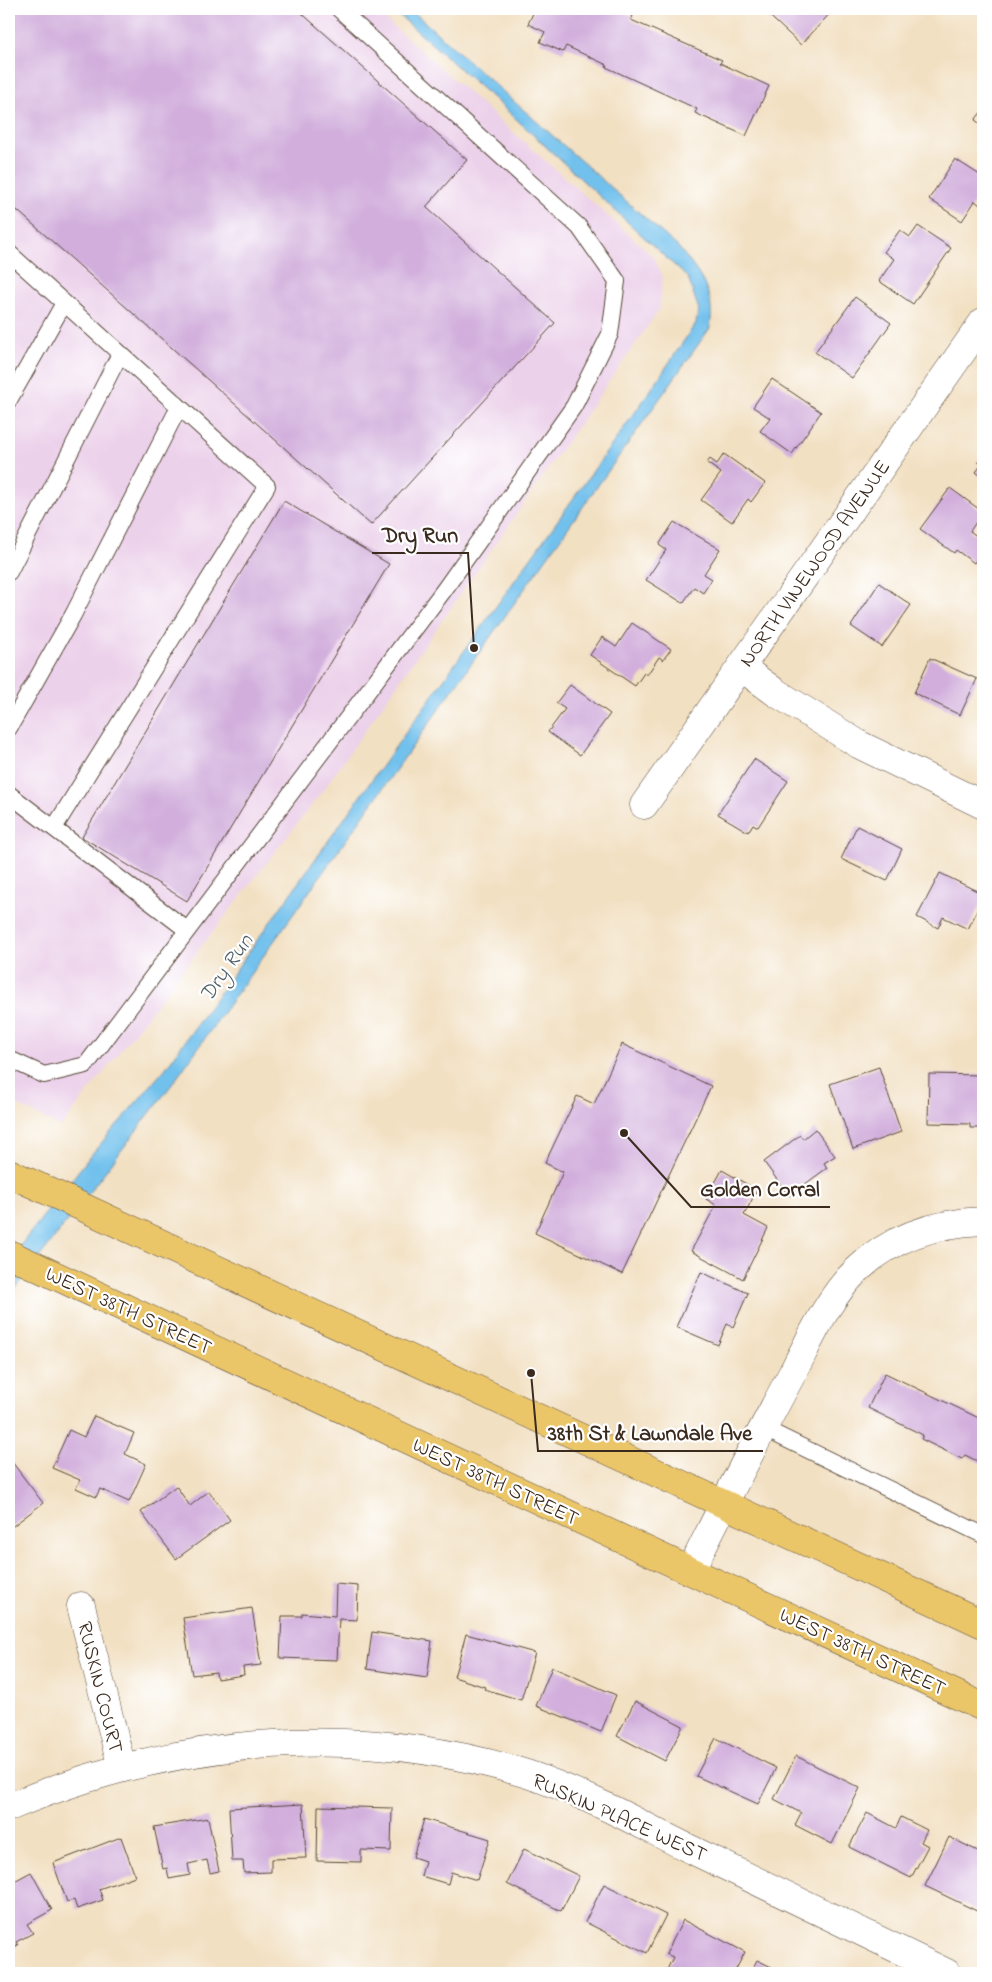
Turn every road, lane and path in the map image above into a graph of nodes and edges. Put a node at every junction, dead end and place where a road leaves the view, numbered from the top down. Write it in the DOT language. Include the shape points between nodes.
graph roads {
  1 [pos="338,9"];
  2 [pos="9,253"];
  3 [pos="64,303"];
  4 [pos="983,322"];
  5 [pos="120,354"];
  6 [pos="9,400"];
  7 [pos="179,407"];
  8 [pos="9,572"];
  9 [pos="741,667"];
  10 [pos="9,728"];
  11 [pos="9,794"];
  12 [pos="644,805"];
  13 [pos="983,805"];
  14 [pos="54,828"];
  15 [pos="187,930"];
  16 [pos="9,1059"];
  17 [pos="15,1176"];
  18 [pos="983,1221"];
  19 [pos="9,1254"];
  20 [pos="763,1428"];
  21 [pos="722,1504"];
  22 [pos="983,1535"];
  23 [pos="691,1570"];
  24 [pos="81,1606"];
  25 [pos="983,1624"];
  26 [pos="983,1707"];
  27 [pos="122,1768"];
  28 [pos="9,1807"];
  29 [pos="947,1973"];
  1 -- 15 [label="lane" via="578,227 617,281 610,334 574,406 455,574"];
  2 -- 3 [label="lane"];
  3 -- 5 [label="lane"];
  3 -- 6 [label="lane"];
  4 -- 9 [label="street, NORTH VINEWOOD AVENUE"];
  5 -- 7 [label="lane"];
  5 -- 8 [label="lane"];
  7 -- 10 [label="lane" via="73,615"];
  7 -- 14 [label="lane" via="267,486"];
  9 -- 12 [label="street, NORTH VINEWOOD AVENUE"];
  9 -- 13 [label="street" via="860,745"];
  11 -- 14 [label="lane"];
  14 -- 15 [label="lane"];
  15 -- 16 [label="lane" via="86,1065 44,1075"];
  17 -- 21 [label="main road"];
  18 -- 20 [label="street" via="942,1225 914,1233 888,1246 855,1272 828,1306"];
  19 -- 23 [label="main road, WEST 38TH STREET"];
  20 -- 21 [label="street"];
  20 -- 22 [label="lane"];
  21 -- 23 [label="street"];
  21 -- 25 [label="main road"];
  23 -- 26 [label="main road, WEST 38TH STREET"];
  24 -- 27 [label="street, RUSKIN COURT"];
  27 -- 28 [label="street, RUSKIN PLACE WEST" via="42,1792"];
  27 -- 29 [label="street, RUSKIN PLACE WEST" via="205,1750 261,1743 387,1745 477,1761 527,1774 590,1800"];
}
